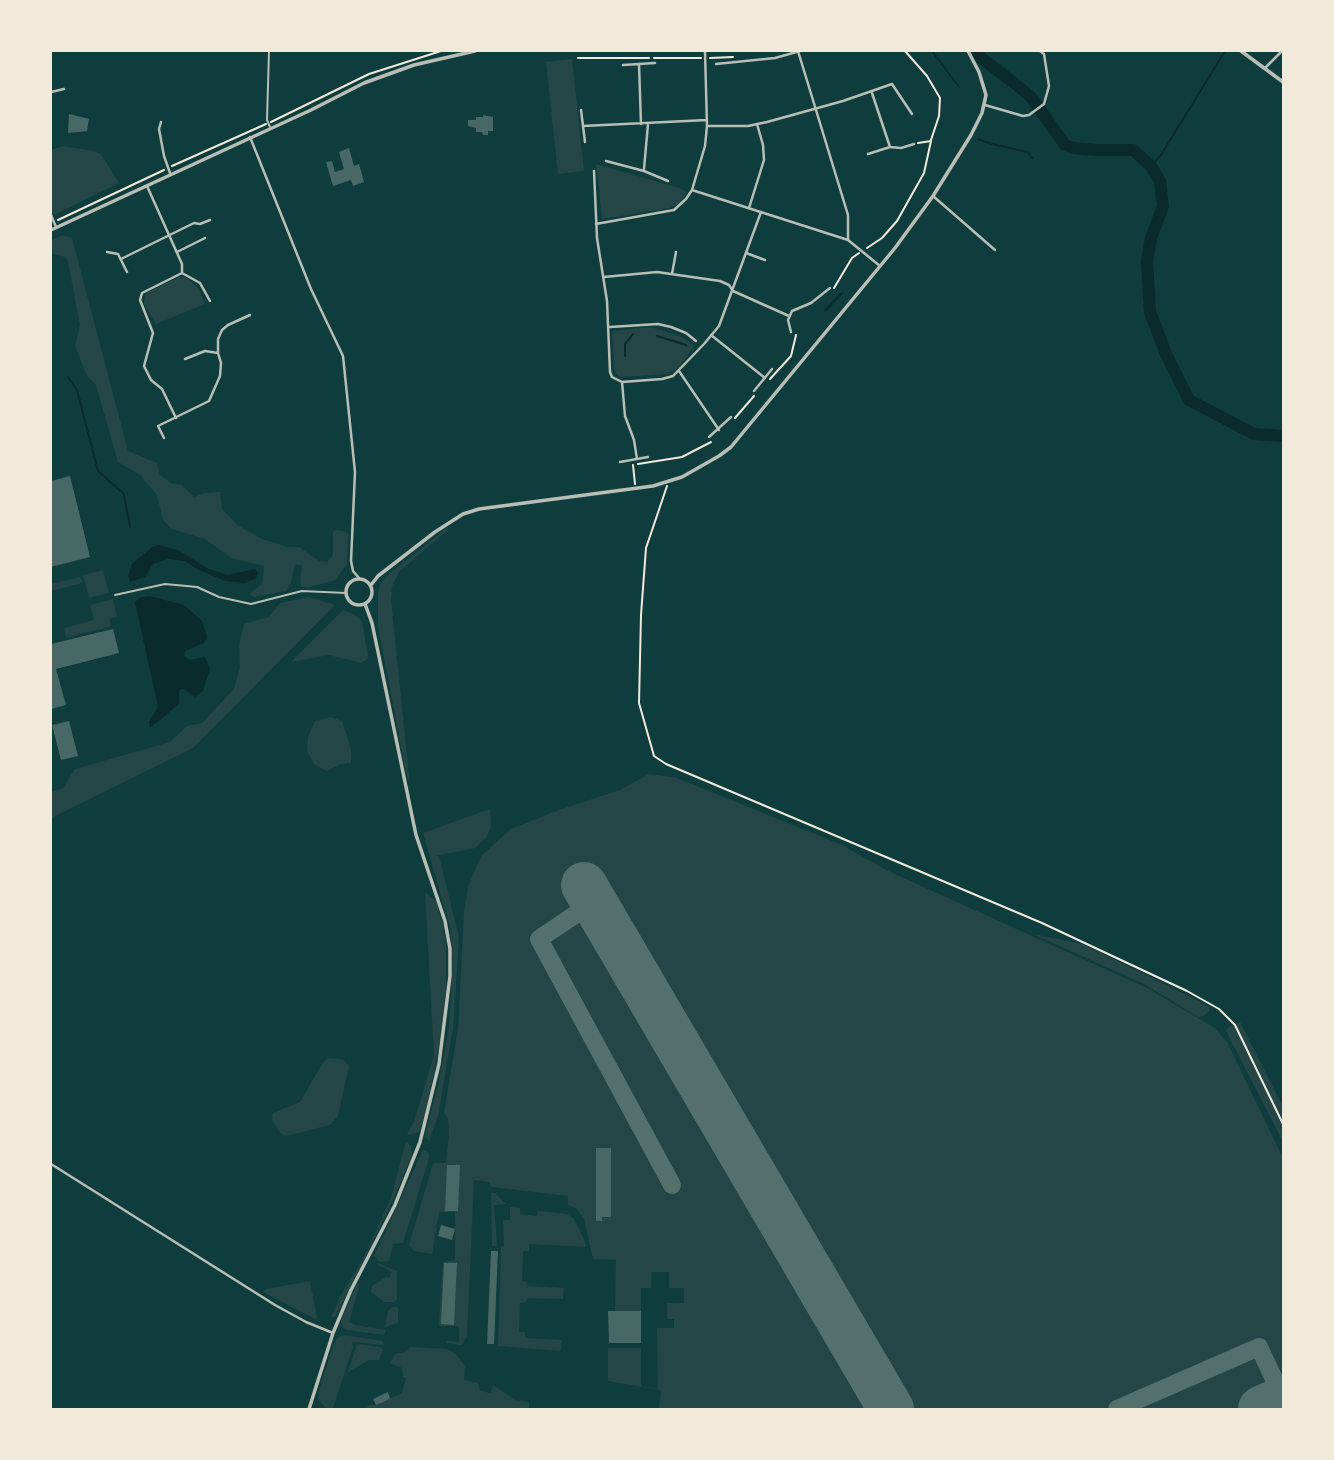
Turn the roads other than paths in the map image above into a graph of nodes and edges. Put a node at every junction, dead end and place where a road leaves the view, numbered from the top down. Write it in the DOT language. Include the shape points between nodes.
graph roads {
  1 [pos="269,51"];
  2 [pos="475,51"];
  3 [pos="705,51"];
  4 [pos="799,51"];
  5 [pos="968,51"];
  6 [pos="1041,51"];
  7 [pos="1282,51"];
  8 [pos="1242,52"];
  9 [pos="655,63"];
  10 [pos="639,64"];
  11 [pos="716,64"];
  12 [pos="623,65"];
  13 [pos="1265,68"];
  14 [pos="1283,82"];
  15 [pos="64,89"];
  16 [pos="51,92"];
  17 [pos="872,93"];
  18 [pos="985,105"];
  19 [pos="814,108"];
  20 [pos="581,110"];
  21 [pos="912,114"];
  22 [pos="707,120"];
  23 [pos="161,122"];
  24 [pos="641,124"];
  25 [pos="648,124"];
  26 [pos="757,124"];
  27 [pos="269,126"];
  28 [pos="583,126"];
  29 [pos="707,126"];
  30 [pos="250,137"];
  31 [pos="584,142"];
  32 [pos="914,144"];
  33 [pos="890,147"];
  34 [pos="868,154"];
  35 [pos="606,161"];
  36 [pos="169,170"];
  37 [pos="594,171"];
  38 [pos="644,171"];
  39 [pos="668,181"];
  40 [pos="146,184"];
  41 [pos="692,190"];
  42 [pos="933,196"];
  43 [pos="749,208"];
  44 [pos="761,212"];
  45 [pos="51,215"];
  46 [pos="210,220"];
  47 [pos="596,223"];
  48 [pos="56,227"];
  49 [pos="51,230"];
  50 [pos="169,235"];
  51 [pos="205,238"];
  52 [pos="848,240"];
  53 [pos="995,250"];
  54 [pos="107,252"];
  55 [pos="177,252"];
  56 [pos="676,252"];
  57 [pos="746,253"];
  58 [pos="121,259"];
  59 [pos="765,260"];
  60 [pos="880,267"];
  61 [pos="127,272"];
  62 [pos="182,273"];
  63 [pos="672,274"];
  64 [pos="604,277"];
  65 [pos="830,288"];
  66 [pos="733,291"];
  67 [pos="210,301"];
  68 [pos="250,315"];
  69 [pos="789,316"];
  70 [pos="608,327"];
  71 [pos="793,331"];
  72 [pos="711,335"];
  73 [pos="696,341"];
  74 [pos="218,354"];
  75 [pos="185,359"];
  76 [pos="772,369"];
  77 [pos="679,371"];
  78 [pos="766,379"];
  79 [pos="622,382"];
  80 [pos="754,391"];
  81 [pos="176,418"];
  82 [pos="732,419"];
  83 [pos="719,430"];
  84 [pos="709,437"];
  85 [pos="164,438"];
  86 [pos="648,457"];
  87 [pos="637,459"];
  88 [pos="620,462"];
  89 [pos="359,578"];
  90 [pos="371,584"];
  91 [pos="345,593"];
  92 [pos="114,595"];
  93 [pos="365,604"];
  94 [pos="51,1164"];
  95 [pos="333,1333"];
  96 [pos="309,1409"];
  1 -- 27 [label="lane"];
  2 -- 27 [label="street" via="397,70"];
  3 -- 22 [label="street"];
  4 -- 11 [label="street"];
  4 -- 19 [label="street"];
  5 -- 18 [label="street" via="985,86"];
  6 -- 18 [label="street" via="1049,86 1044,104 1029,115"];
  7 -- 13 [label="street"];
  8 -- 13 [label="street"];
  9 -- 10 [label="street"];
  10 -- 12 [label="street"];
  10 -- 24 [label="street"];
  13 -- 14 [label="street"];
  15 -- 16 [label="street"];
  17 -- 19 [label="street"];
  17 -- 21 [label="street" via="892,84"];
  17 -- 33 [label="street"];
  18 -- 42 [label="street"];
  19 -- 26 [label="street"];
  19 -- 52 [label="street" via="848,215"];
  20 -- 28 [label="street"];
  22 -- 25 [label="street"];
  22 -- 29 [label="street"];
  23 -- 36 [label="street"];
  24 -- 25 [label="street"];
  24 -- 28 [label="street"];
  25 -- 38 [label="street"];
  26 -- 29 [label="street"];
  26 -- 43 [label="street" via="764,160"];
  27 -- 30 [label="street"];
  28 -- 31 [label="street"];
  29 -- 41 [label="street"];
  30 -- 36 [label="street"];
  30 -- 89 [label="street" via="343,356 355,472 351,561"];
  32 -- 33 [label="street"];
  33 -- 34 [label="street"];
  35 -- 38 [label="street"];
  36 -- 40 [label="street"];
  37 -- 47 [label="street"];
  38 -- 39 [label="street"];
  40 -- 48 [label="street"];
  40 -- 50 [label="street"];
  41 -- 43 [label="street"];
  41 -- 47 [label="street" via="674,210"];
  42 -- 53 [label="street"];
  42 -- 60 [label="street"];
  43 -- 44 [label="street"];
  44 -- 52 [label="street"];
  44 -- 57 [label="street"];
  45 -- 48 [label="street"];
  46 -- 50 [label="street"];
  47 -- 64 [label="street"];
  48 -- 49 [label="street"];
  50 -- 55 [label="street"];
  50 -- 58 [label="street"];
  51 -- 55 [label="street"];
  52 -- 60 [label="street"];
  54 -- 58 [label="street"];
  55 -- 62 [label="street"];
  56 -- 63 [label="street"];
  57 -- 59 [label="street"];
  57 -- 66 [label="street"];
  58 -- 61 [label="street"];
  60 -- 90 [label="street" via="741,437 719,456 668,482 463,514"];
  62 -- 67 [label="street" via="201,284"];
  62 -- 81 [label="street" via="142,293 140,300 153,333 145,366"];
  63 -- 64 [label="street"];
  63 -- 66 [label="street" via="725,283"];
  64 -- 70 [label="street"];
  65 -- 69 [label="street"];
  66 -- 69 [label="street"];
  66 -- 72 [label="street"];
  68 -- 74 [label="street" via="222,330"];
  69 -- 71 [label="street"];
  70 -- 73 [label="street" via="658,324"];
  70 -- 79 [label="street" via="610,372"];
  72 -- 77 [label="street"];
  72 -- 78 [label="street"];
  74 -- 75 [label="street" via="205,351"];
  74 -- 81 [label="street" via="220,376 209,401"];
  76 -- 78 [label="street"];
  77 -- 79 [label="street" via="667,378"];
  77 -- 83 [label="street"];
  78 -- 80 [label="street"];
  79 -- 87 [label="street"];
  81 -- 85 [label="street" via="158,426"];
  82 -- 83 [label="street"];
  83 -- 84 [label="street"];
  86 -- 87 [label="street"];
  87 -- 88 [label="street"];
  89 -- 90 [label="street"];
  89 -- 91 [label="street" via="348,583"];
  90 -- 93 [label="street" via="372,596"];
  91 -- 92 [label="lane" via="302,591 251,604 197,587 165,584"];
  91 -- 93 [label="street" via="351,603"];
  93 -- 95 [label="street" via="416,835 449,935 450,976 439,1064 420,1142"];
  94 -- 95 [label="street" via="275,1305"];
  95 -- 96 [label="street"];
}
